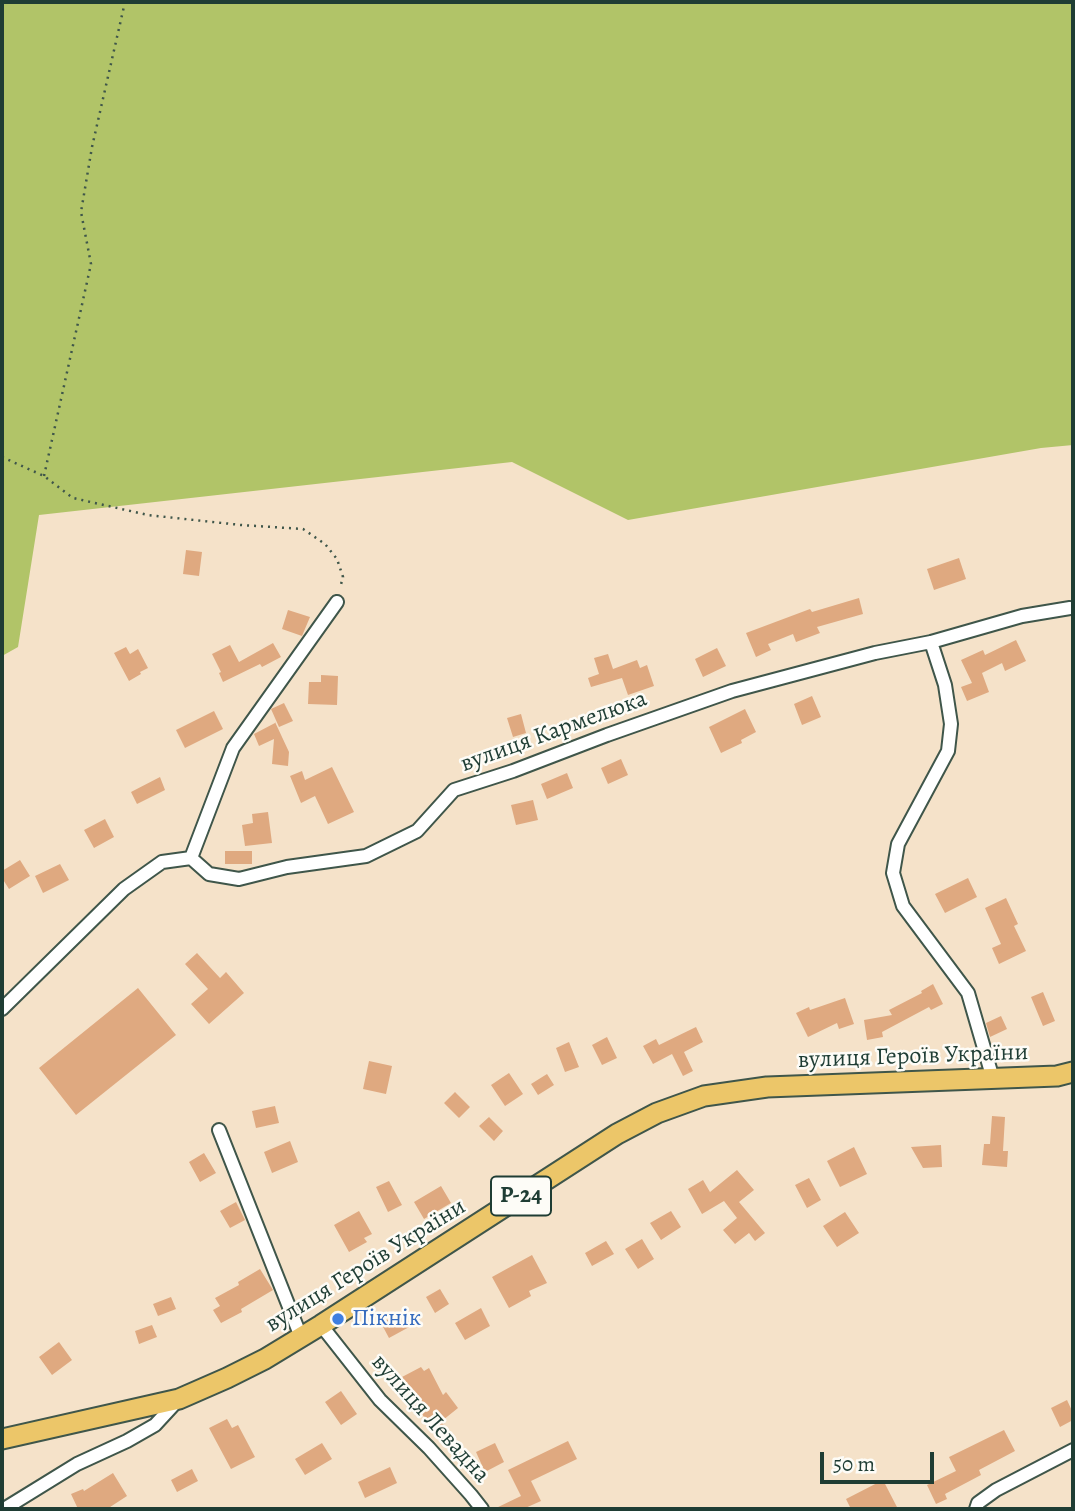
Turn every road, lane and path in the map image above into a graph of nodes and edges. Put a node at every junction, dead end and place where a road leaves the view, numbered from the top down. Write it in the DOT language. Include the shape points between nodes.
graph roads {
  1 [pos="125,2"];
  2 [pos="2,457"];
  3 [pos="44,476"];
  4 [pos="337,602"];
  5 [pos="1070,608"];
  6 [pos="931,642"];
  7 [pos="191,858"];
  8 [pos="2,1009"];
  9 [pos="1073,1072"];
  10 [pos="993,1079"];
  11 [pos="219,1130"];
  12 [pos="321,1325"];
  13 [pos="301,1337"];
  14 [pos="179,1399"];
  15 [pos="2,1438"];
  16 [pos="1073,1450"];
  17 [pos="4,1509"];
  18 [pos="482,1509"];
  19 [pos="976,1509"];
  1 -- 3 [label="path" via="81,212 91,264"];
  2 -- 3 [label="path"];
  3 -- 4 [label="path" via="73,498 148,515 303,529 337,559 343,577"];
  4 -- 7 [label="street" via="233,748"];
  5 -- 6 [label="street, вулиця Кармелюка" via="1022,616"];
  6 -- 7 [label="street, вулиця Кармелюка" via="732,691 454,790 417,831 366,856 239,879 209,874"];
  6 -- 10 [label="street" via="945,684 951,724 948,751 898,844 893,873 904,906 968,993"];
  7 -- 8 [label="street" via="162,862 124,889"];
  9 -- 10 [label="main road, вулиця Героїв України / Р-24"];
  10 -- 12 [label="main road, вулиця Героїв України / Р-24" via="767,1087 704,1096 617,1134"];
  11 -- 13 [label="street"];
  12 -- 13 [label="main road, вулиця Героїв України / Р-24"];
  12 -- 18 [label="street, вулиця Левадна" via="380,1400"];
  13 -- 14 [label="main road, вулиця Героїв України / Р-24"];
  14 -- 15 [label="main road, вулиця Героїв України / Р-24"];
  14 -- 17 [label="street" via="155,1425 77,1464"];
  16 -- 19 [label="street" via="996,1490"];
}
